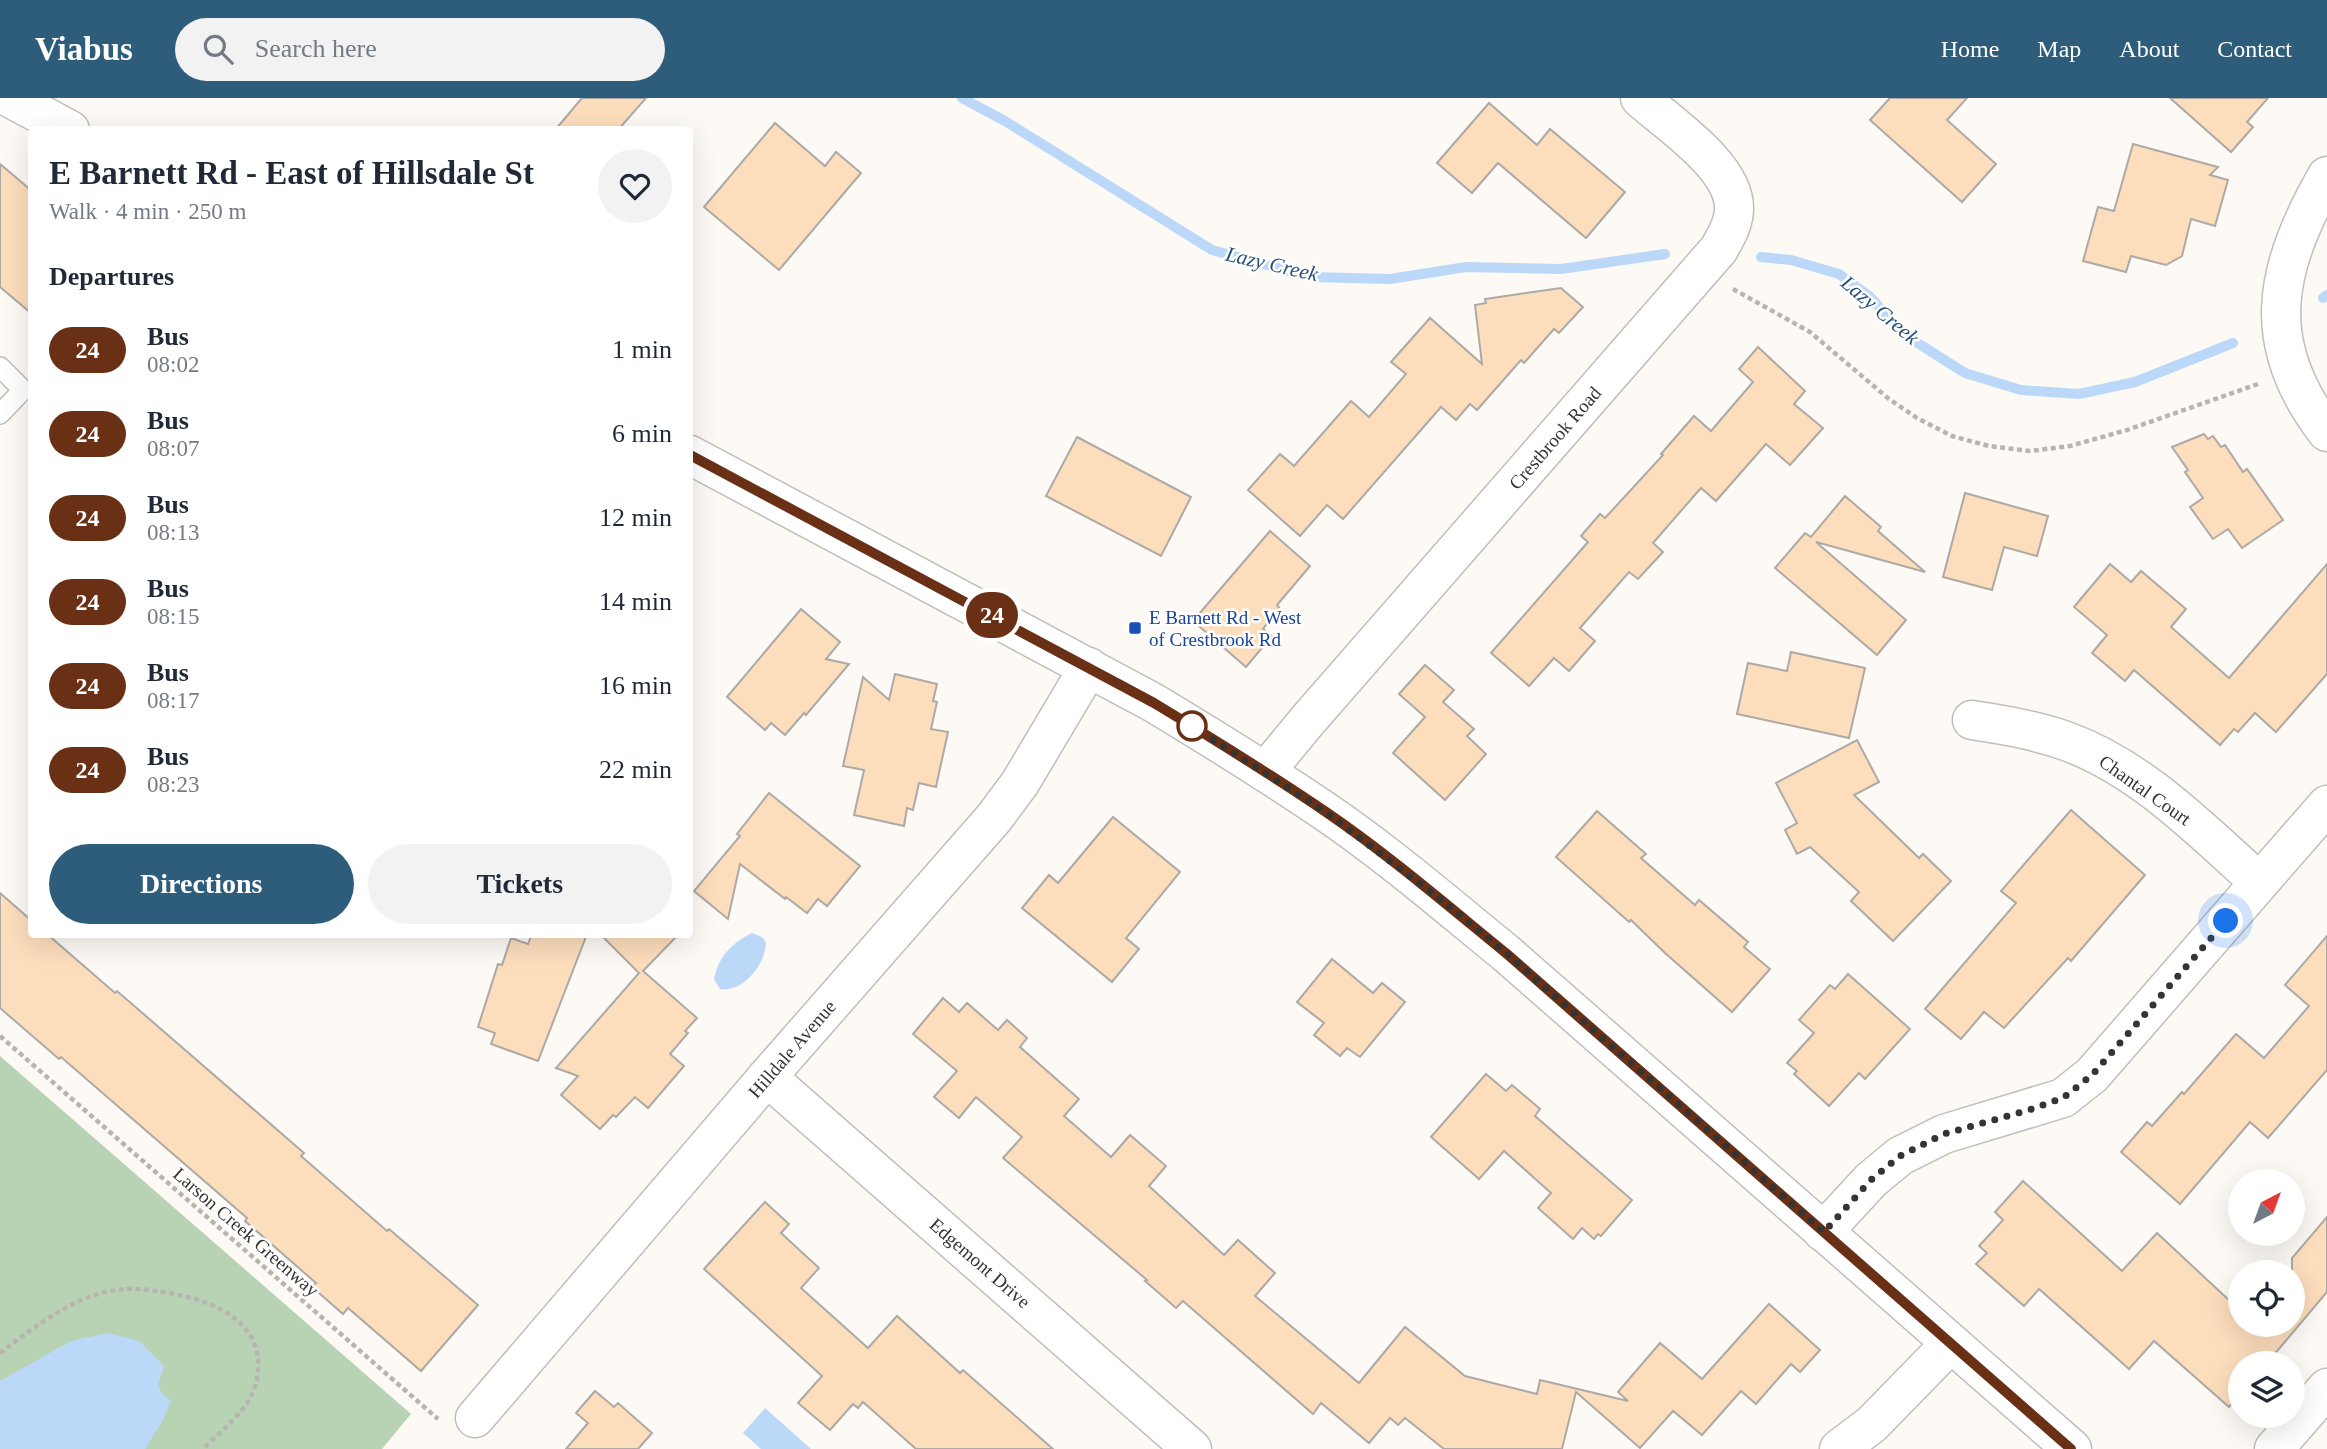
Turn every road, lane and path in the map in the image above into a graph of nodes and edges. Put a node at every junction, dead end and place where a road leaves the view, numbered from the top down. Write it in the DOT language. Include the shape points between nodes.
graph roads {
  1 [pos="10,98"];
  2 [pos="1640,98"];
  3 [pos="62,126"];
  4 [pos="2327,176"];
  5 [pos="1704,268"];
  6 [pos="2288,360"];
  7 [pos="0,367"];
  8 [pos="0,414"];
  9 [pos="2327,432"];
  10 [pos="693,456"];
  11 [pos="1089,667"];
  12 [pos="1972,719"];
  13 [pos="1265,772"];
  14 [pos="2327,805"];
  15 [pos="2259,882"];
  16 [pos="0,1037"];
  17 [pos="767,1077"];
  18 [pos="1824,1232"];
  19 [pos="1951,1343"];
  20 [pos="0,1353"];
  21 [pos="2327,1388"];
  22 [pos="462,1422"];
  23 [pos="203,1449"];
  24 [pos="1192,1449"];
  25 [pos="1839,1449"];
  26 [pos="2071,1449"];
  27 [pos="2274,1449"];
  1 -- 3 [label="street"];
  2 -- 5 [label="street, Crestbrook Road" via="1712,161 1728,183 1734,207 1731,227"];
  4 -- 6 [label="street" via="2288,260 2280,301 2280,330"];
  5 -- 6 [label="path" via="1810,332 1917,418 1952,436 1989,446 2030,451 2070,446 2127,430"];
  5 -- 13 [label="street, Crestbrook Road"];
  6 -- 9 [label="street"];
  7 -- 8 [label="lane" via="23,390"];
  10 -- 11 [label="street"];
  11 -- 13 [label="street"];
  11 -- 17 [label="street, Hilldale Avenue" via="994,818"];
  12 -- 15 [label="street, Chantal Court" via="2068,742 2118,767 2184,815"];
  13 -- 18 [label="street" via="1327,813 1488,938"];
  14 -- 15 [label="street"];
  15 -- 18 [label="street" via="2092,1075 2063,1098 1944,1134 1900,1156 1871,1180"];
  16 -- 22 [label="path, Larson Creek Greenway"];
  17 -- 22 [label="street, Hilldale Avenue"];
  17 -- 24 [label="street, Edgemont Drive"];
  18 -- 19 [label="street"];
  19 -- 25 [label="street" via="1872,1424"];
  19 -- 26 [label="street"];
  20 -- 23 [label="path" via="64,1308 117,1290 145,1289 221,1308 240,1321 252,1339 259,1360 256,1385 245,1405"];
  21 -- 27 [label="street"];
}
